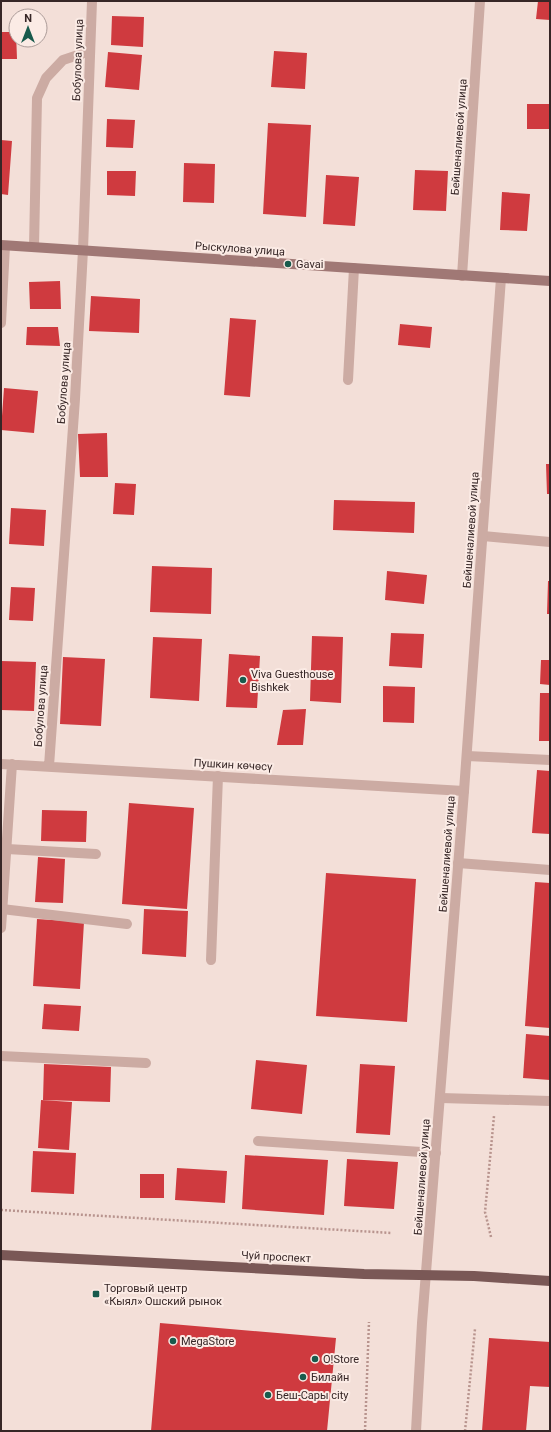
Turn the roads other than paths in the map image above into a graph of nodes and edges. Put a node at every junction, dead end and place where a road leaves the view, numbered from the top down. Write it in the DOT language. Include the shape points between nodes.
graph roads {
  1 [pos="92,1"];
  2 [pos="480,1"];
  3 [pos="90,51"];
  4 [pos="3,246"];
  5 [pos="34,247"];
  6 [pos="84,250"];
  7 [pos="354,268"];
  8 [pos="462,276"];
  9 [pos="502,278"];
  10 [pos="550,282"];
  11 [pos="1,323"];
  12 [pos="348,380"];
  13 [pos="483,536"];
  14 [pos="550,542"];
  15 [pos="466,756"];
  16 [pos="550,760"];
  17 [pos="1,764"];
  18 [pos="12,764"];
  19 [pos="49,766"];
  20 [pos="218,776"];
  21 [pos="464,791"];
  22 [pos="7,849"];
  23 [pos="96,854"];
  24 [pos="458,864"];
  25 [pos="550,870"];
  26 [pos="2,910"];
  27 [pos="127,924"];
  28 [pos="1,928"];
  29 [pos="211,960"];
  30 [pos="1,1056"];
  31 [pos="146,1063"];
  32 [pos="441,1098"];
  33 [pos="550,1101"];
  34 [pos="258,1141"];
  35 [pos="436,1153"];
  36 [pos="1,1255"];
  37 [pos="426,1276"];
  38 [pos="550,1281"];
  39 [pos="416,1431"];
  1 -- 3 [label="street, Бобулова улица"];
  2 -- 8 [label="street, Бейшеналиевой улица"];
  3 -- 5 [label="street" via="64,60 46,78 37,98"];
  3 -- 6 [label="street, Бобулова улица"];
  4 -- 5 [label="main road, Рыскулова улица"];
  4 -- 11 [label="street"];
  5 -- 6 [label="main road, Рыскулова улица"];
  6 -- 7 [label="main road, Рыскулова улица"];
  6 -- 19 [label="street, Бобулова улица"];
  7 -- 8 [label="main road, Рыскулова улица"];
  7 -- 12 [label="street"];
  8 -- 9 [label="main road, Рыскулова улица"];
  9 -- 10 [label="main road, Рыскулова улица"];
  9 -- 13 [label="street, Бейшеналиевой улица"];
  13 -- 14 [label="street"];
  13 -- 15 [label="street, Бейшеналиевой улица"];
  15 -- 16 [label="street"];
  15 -- 21 [label="street, Бейшеналиевой улица"];
  17 -- 18 [label="street, Пушкин көчөсү"];
  18 -- 19 [label="street, Пушкин көчөсү"];
  18 -- 22 [label="street"];
  19 -- 20 [label="street, Пушкин көчөсү"];
  20 -- 21 [label="street, Пушкин көчөсү"];
  20 -- 29 [label="street"];
  21 -- 24 [label="street, Бейшеналиевой улица"];
  22 -- 23 [label="street"];
  22 -- 26 [label="street"];
  24 -- 25 [label="street"];
  24 -- 32 [label="street, Бейшеналиевой улица"];
  26 -- 27 [label="street"];
  26 -- 28 [label="street"];
  30 -- 31 [label="street"];
  32 -- 33 [label="street"];
  32 -- 35 [label="street, Бейшеналиевой улица"];
  34 -- 35 [label="street"];
  35 -- 37 [label="street, Бейшеналиевой улица"];
  36 -- 37 [label="main road, Чуй проспект"];
  37 -- 38 [label="main road, Чуй проспект"];
  37 -- 39 [label="street, Бейшеналиевой улица"];
}
